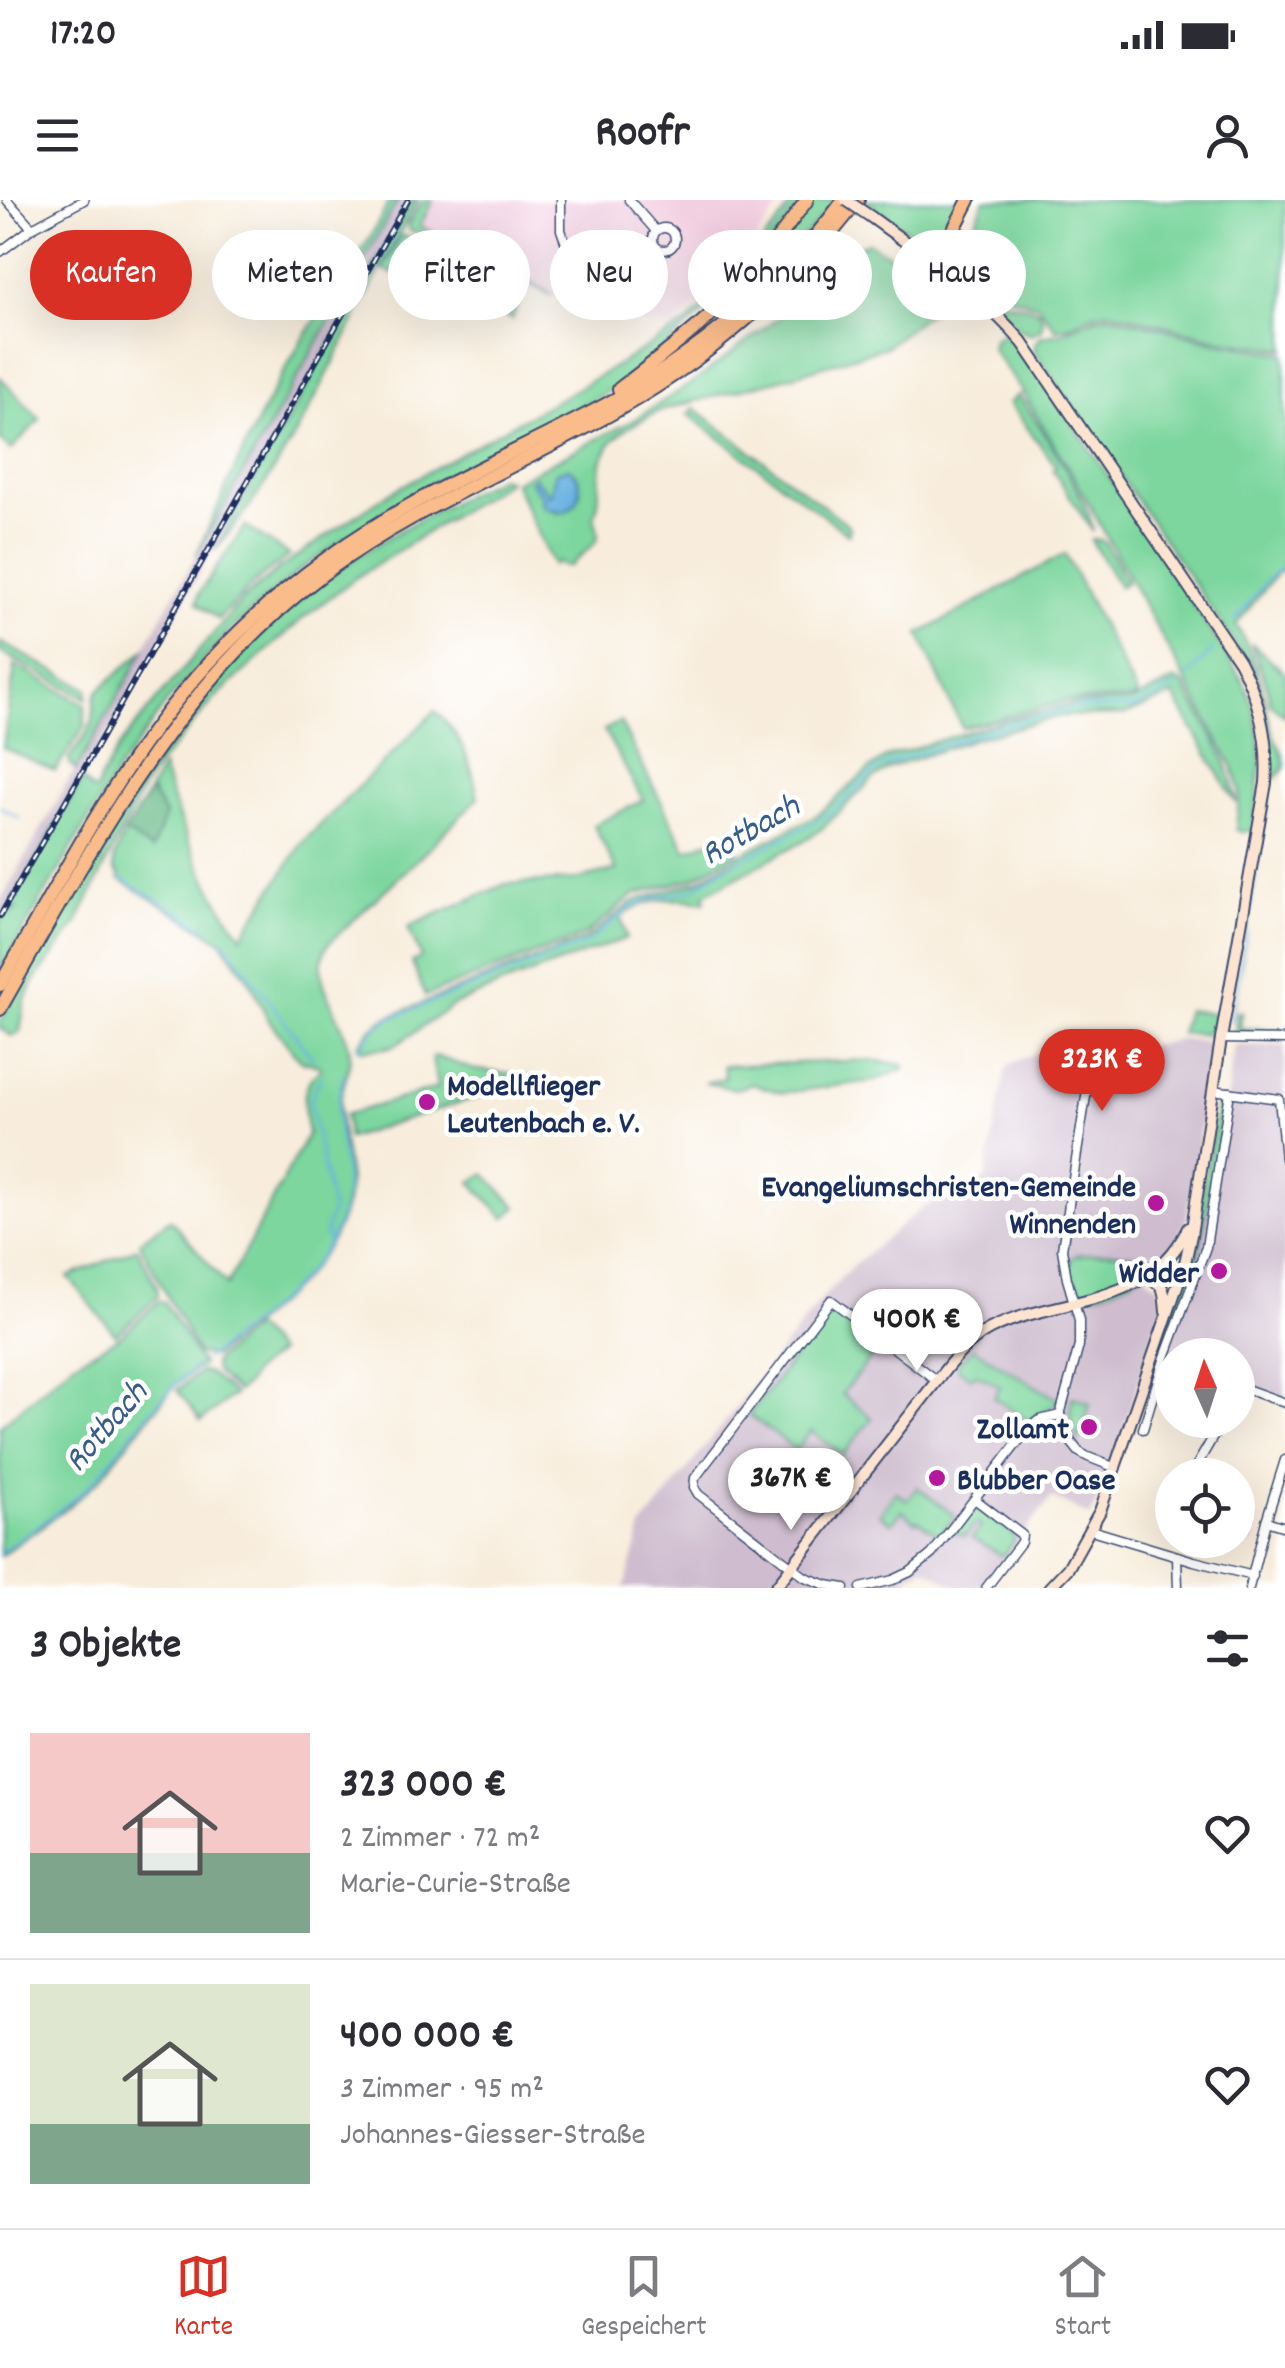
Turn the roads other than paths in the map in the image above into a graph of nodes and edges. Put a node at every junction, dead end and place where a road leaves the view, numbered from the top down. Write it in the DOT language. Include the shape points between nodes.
graph roads {
  1 [pos="7,200"];
  2 [pos="84,200"];
  3 [pos="561,200"];
  4 [pos="629,200"];
  5 [pos="806,200"];
  6 [pos="845,200"];
  7 [pos="858,200"];
  8 [pos="969,200"];
  9 [pos="960,215"];
  10 [pos="32,228"];
  11 [pos="562,230"];
  12 [pos="655,230"];
  13 [pos="950,230"];
  14 [pos="953,230"];
  15 [pos="892,233"];
  16 [pos="0,252"];
  17 [pos="1002,320"];
  18 [pos="607,404"];
  19 [pos="0,986"];
  20 [pos="0,1009"];
  21 [pos="1221,1039"];
  22 [pos="1285,1040"];
  23 [pos="1090,1077"];
  24 [pos="1213,1090"];
  25 [pos="1230,1092"];
  26 [pos="1285,1160"];
  27 [pos="1196,1208"];
  28 [pos="1145,1278"];
  29 [pos="1075,1303"];
  30 [pos="1167,1318"];
  31 [pos="1176,1338"];
  32 [pos="936,1382"];
  33 [pos="1255,1395"];
  34 [pos="1155,1397"];
  35 [pos="1285,1403"];
  36 [pos="1060,1415"];
  37 [pos="1143,1429"];
  38 [pos="1285,1460"];
  39 [pos="1116,1468"];
  40 [pos="976,1500"];
  41 [pos="1266,1521"];
  42 [pos="1285,1526"];
  43 [pos="1091,1530"];
  44 [pos="1155,1549"];
  45 [pos="1177,1558"];
  46 [pos="1185,1558"];
  47 [pos="791,1567"];
  48 [pos="1068,1568"];
  49 [pos="1253,1576"];
  50 [pos="827,1587"];
  51 [pos="775,1588"];
  52 [pos="846,1588"];
  53 [pos="861,1588"];
  54 [pos="986,1588"];
  55 [pos="1050,1588"];
  56 [pos="1058,1588"];
  57 [pos="1178,1588"];
  58 [pos="1249,1588"];
  1 -- 10 [label="street"];
  2 -- 10 [label="street"];
  3 -- 11 [label="street"];
  4 -- 12 [label="street"];
  5 -- 18 [label="highway" via="725,301"];
  6 -- 15 [label="main road, bridge"];
  6 -- 18 [label="highway" via="730,321"];
  7 -- 20 [label="highway" via="796,274 696,361 611,414 390,530 260,627 152,753"];
  8 -- 9 [label="highway"];
  9 -- 13 [label="highway"];
  9 -- 14 [label="highway"];
  10 -- 16 [label="street"];
  17 -- 21 [label="main road" via="1250,681 1264,726 1267,767"];
  18 -- 19 [label="highway" via="376,525 260,612 190,684 132,760"];
  21 -- 22 [label="street"];
  21 -- 24 [label="main road"];
  23 -- 29 [label="street" via="1062,1248"];
  24 -- 25 [label="street"];
  24 -- 27 [label="main road"];
  25 -- 26 [label="street" via="1280,1099"];
  25 -- 31 [label="street" via="1206,1248"];
  27 -- 28 [label="main road" via="1177,1248"];
  27 -- 30 [label="main road"];
  28 -- 29 [label="main road"];
  28 -- 30 [label="main road" via="1161,1286"];
  29 -- 32 [label="main road" via="990,1329 961,1350"];
  29 -- 36 [label="street" via="1079,1346"];
  30 -- 39 [label="main road"];
  32 -- 47 [label="main road"];
  32 -- 47 [label="street" via="831,1300 694,1482 698,1494"];
  33 -- 35 [label="street"];
  34 -- 37 [label="street"];
  36 -- 39 [label="street" via="1079,1452"];
  36 -- 40 [label="street" via="1028,1429"];
  38 -- 41 [label="street"];
  39 -- 43 [label="main road"];
  40 -- 53 [label="street" via="922,1564"];
  40 -- 54 [label="street" via="1022,1536"];
  41 -- 42 [label="street"];
  41 -- 49 [label="street"];
  43 -- 44 [label="street"];
  43 -- 48 [label="main road"];
  45 -- 57 [label="street"];
  46 -- 49 [label="street"];
  47 -- 50 [label="street"];
  47 -- 51 [label="main road"];
  48 -- 55 [label="main road"];
  48 -- 56 [label="main road"];
  49 -- 58 [label="street"];
  50 -- 52 [label="street"];
}
